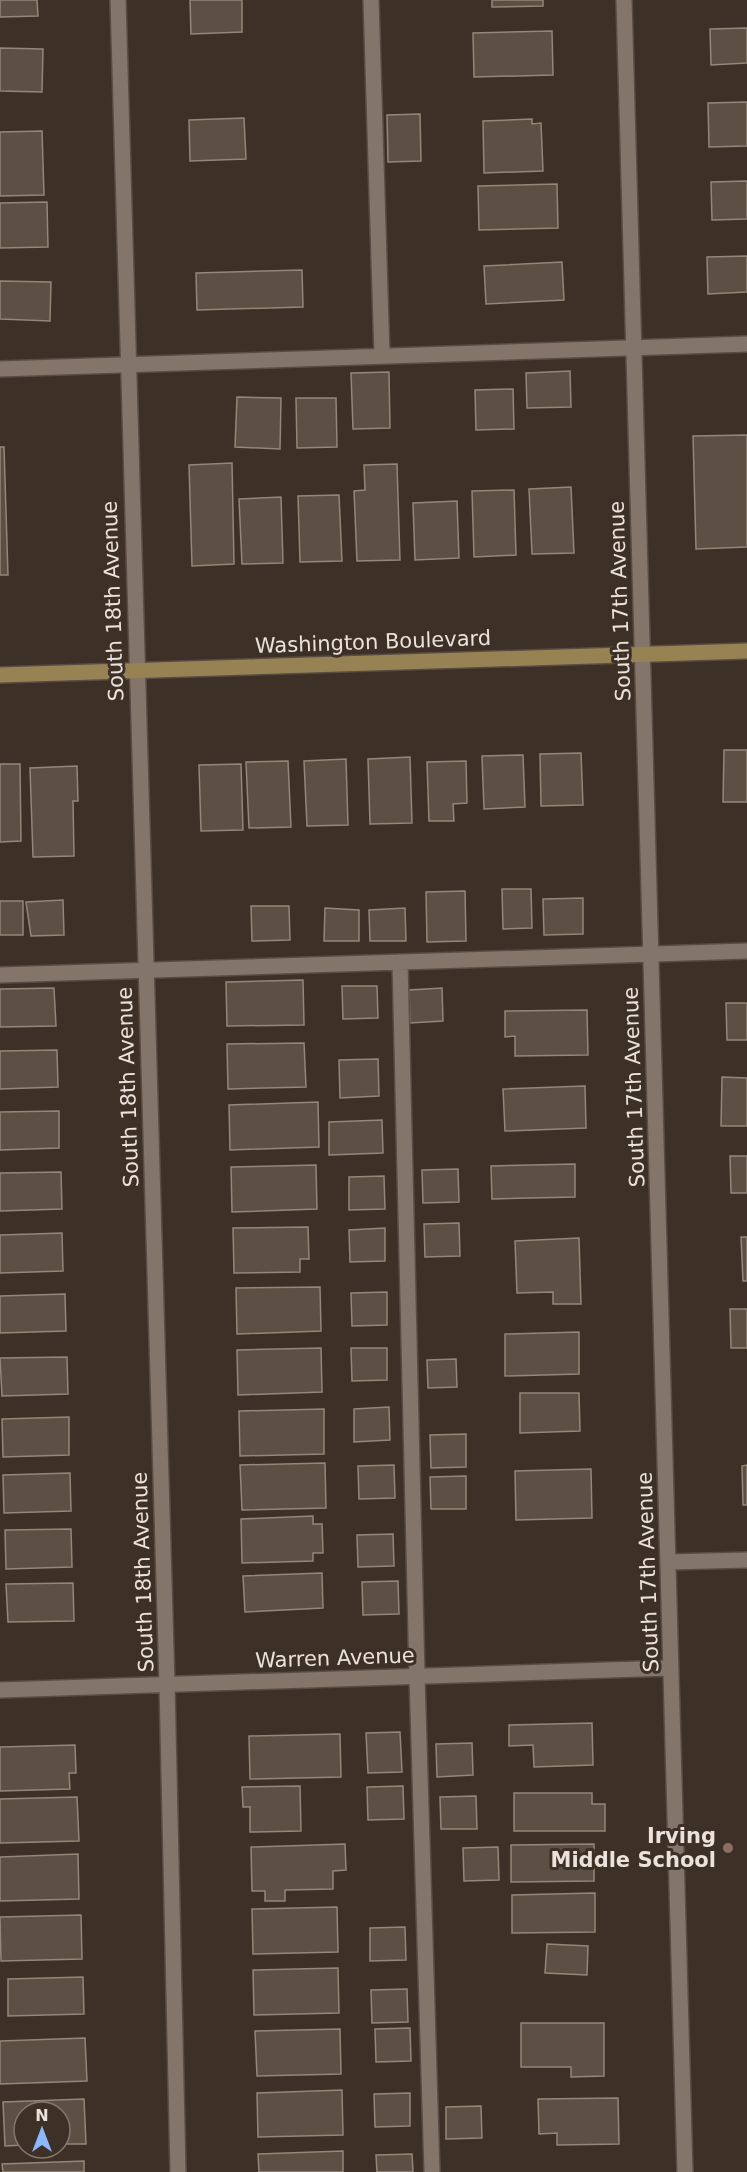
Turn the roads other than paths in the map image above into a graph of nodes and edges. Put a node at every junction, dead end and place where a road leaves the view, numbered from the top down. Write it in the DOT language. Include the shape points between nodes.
graph roads {
  1 [pos="118,0"];
  2 [pos="371,0"];
  3 [pos="624,0"];
  4 [pos="747,344"];
  5 [pos="634,348"];
  6 [pos="382,356"];
  7 [pos="128,365"];
  8 [pos="0,369"];
  9 [pos="747,651"];
  10 [pos="643,654"];
  11 [pos="136,670"];
  12 [pos="0,675"];
  13 [pos="747,951"];
  14 [pos="651,954"];
  15 [pos="400,962"];
  16 [pos="146,970"];
  17 [pos="0,975"];
  18 [pos="747,1560"];
  19 [pos="668,1562"];
  20 [pos="671,1668"];
  21 [pos="417,1676"];
  22 [pos="167,1684"];
  23 [pos="0,1690"];
  24 [pos="178,2172"];
  25 [pos="432,2172"];
  26 [pos="686,2172"];
  1 -- 7 [label="street, South 18th Avenue"];
  2 -- 6 [label="street"];
  3 -- 5 [label="street, South 17th Avenue"];
  4 -- 5 [label="street"];
  5 -- 6 [label="street"];
  5 -- 10 [label="street, South 17th Avenue"];
  6 -- 7 [label="street"];
  7 -- 8 [label="street"];
  7 -- 11 [label="street, South 18th Avenue"];
  9 -- 10 [label="street, Washington Boulevard"];
  10 -- 11 [label="street, Washington Boulevard"];
  10 -- 14 [label="street, South 17th Avenue"];
  11 -- 12 [label="street, Washington Boulevard"];
  11 -- 16 [label="street, South 18th Avenue"];
  13 -- 14 [label="street"];
  14 -- 15 [label="street"];
  14 -- 19 [label="street, South 17th Avenue"];
  15 -- 16 [label="street"];
  15 -- 21 [label="street"];
  16 -- 17 [label="street"];
  16 -- 22 [label="street, South 18th Avenue"];
  18 -- 19 [label="street"];
  19 -- 20 [label="street, South 17th Avenue"];
  20 -- 21 [label="street, Warren Avenue"];
  20 -- 26 [label="street, South 17th Avenue"];
  21 -- 22 [label="street, Warren Avenue"];
  21 -- 25 [label="street"];
  22 -- 23 [label="street, Warren Avenue"];
  22 -- 24 [label="street, South 18th Avenue"];
}
